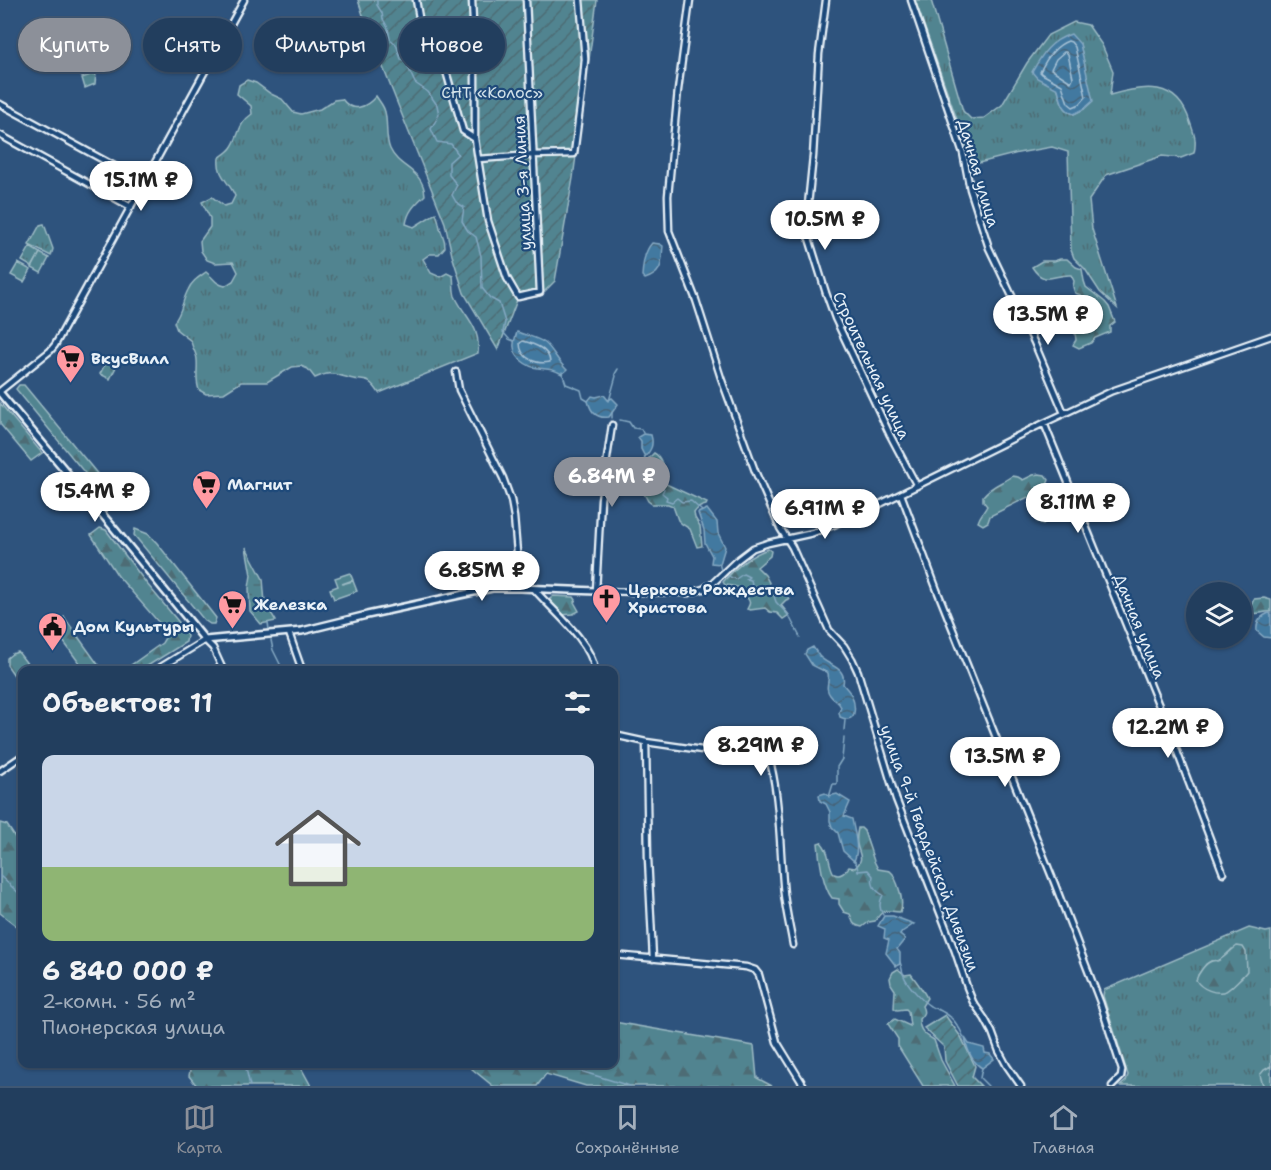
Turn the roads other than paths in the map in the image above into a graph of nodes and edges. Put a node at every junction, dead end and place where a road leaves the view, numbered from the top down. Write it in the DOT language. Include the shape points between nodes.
graph roads {
  1 [pos="244,0"];
  2 [pos="416,0"];
  3 [pos="472,0"];
  4 [pos="526,0"];
  5 [pos="580,0"];
  6 [pos="690,0"];
  7 [pos="826,0"];
  8 [pos="911,0"];
  9 [pos="0,104"];
  10 [pos="0,135"];
  11 [pos="475,139"];
  12 [pos="533,154"];
  13 [pos="478,159"];
  14 [pos="144,182"];
  15 [pos="131,207"];
  16 [pos="1271,336"];
  17 [pos="456,372"];
  18 [pos="0,392"];
  19 [pos="1064,413"];
  20 [pos="1044,423"];
  21 [pos="612,424"];
  22 [pos="917,486"];
  23 [pos="901,494"];
  24 [pos="787,539"];
  25 [pos="520,588"];
  26 [pos="534,589"];
  27 [pos="596,591"];
  28 [pos="289,633"];
  29 [pos="206,640"];
  30 [pos="163,666"];
  31 [pos="221,666"];
  32 [pos="301,666"];
  33 [pos="594,666"];
  34 [pos="618,736"];
  35 [pos="646,742"];
  36 [pos="18,759"];
  37 [pos="0,771"];
  38 [pos="1223,873"];
  39 [pos="793,945"];
  40 [pos="618,955"];
  41 [pos="653,959"];
  42 [pos="804,1086"];
  43 [pos="1021,1086"];
  44 [pos="1112,1086"];
  1 -- 14 [label="street"];
  2 -- 11 [label="street" via="421,29 444,64 463,131"];
  3 -- 11 [label="street"];
  4 -- 12 [label="street, улица 3-я Линия"];
  5 -- 12 [label="street" via="585,59 574,154"];
  6 -- 24 [label="street, улица 9-й Гвардейской Дивизии" via="668,196 669,231 755,471"];
  7 -- 22 [label="street, Строительная улица" via="808,235 835,319"];
  8 -- 19 [label="street, Дачная улица" via="963,153 989,248"];
  9 -- 14 [label="street"];
  10 -- 15 [label="street"];
  11 -- 13 [label="street"];
  12 -- 13 [label="street"];
  12 -- 13 [label="street, улица 3-я Линия" via="540,292 518,297 507,278 488,221"];
  14 -- 15 [label="street"];
  15 -- 18 [label="street" via="55,345"];
  16 -- 19 [label="street" via="1125,386"];
  17 -- 25 [label="street" via="459,390 504,478 514,517"];
  18 -- 29 [label="street"];
  19 -- 20 [label="street"];
  20 -- 22 [label="street"];
  20 -- 38 [label="street, Дачная улица"];
  21 -- 27 [label="street"];
  22 -- 23 [label="street"];
  23 -- 24 [label="street" via="836,524"];
  23 -- 44 [label="street" via="1100,1002 1122,1070"];
  24 -- 27 [label="street" via="753,548 713,583 689,593"];
  24 -- 43 [label="street, улица 9-й Гвардейской Дивизии" via="829,630 844,646 858,672 896,799 966,987"];
  25 -- 26 [label="street"];
  25 -- 28 [label="street" via="492,588"];
  26 -- 27 [label="street"];
  26 -- 33 [label="street" via="584,645"];
  28 -- 29 [label="street"];
  28 -- 32 [label="street"];
  29 -- 30 [label="street"];
  29 -- 31 [label="street"];
  34 -- 35 [label="street"];
  35 -- 39 [label="street" via="702,750 764,741 773,776 784,895"];
  35 -- 41 [label="street"];
  36 -- 37 [label="street"];
  40 -- 41 [label="street"];
  41 -- 42 [label="street" via="755,970 777,1042"];
}
